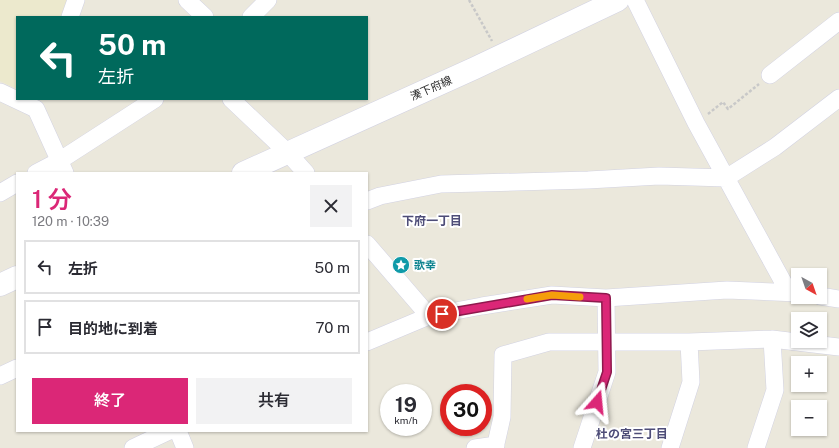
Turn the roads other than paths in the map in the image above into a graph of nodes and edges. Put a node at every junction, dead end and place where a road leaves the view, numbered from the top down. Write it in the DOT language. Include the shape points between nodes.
graph roads {
  1 [pos="76,0"];
  2 [pos="187,0"];
  3 [pos="268,0"];
  4 [pos="618,0"];
  5 [pos="635,0"];
  6 [pos="70,16"];
  7 [pos="204,16"];
  8 [pos="252,16"];
  9 [pos="839,21"];
  10 [pos="770,75"];
  11 [pos="0,92"];
  12 [pos="16,97"];
  13 [pos="839,98"];
  14 [pos="25,100"];
  15 [pos="154,100"];
  16 [pos="232,100"];
  17 [pos="38,104"];
  18 [pos="288,153"];
  19 [pos="62,167"];
  20 [pos="40,172"];
  21 [pos="245,172"];
  22 [pos="305,172"];
  23 [pos="726,178"];
  24 [pos="16,184"];
  25 [pos="0,193"];
  26 [pos="368,201"];
  27 [pos="368,245"];
  28 [pos="16,277"];
  29 [pos="0,285"];
  30 [pos="791,289"];
  31 [pos="791,292"];
  32 [pos="827,297"];
  33 [pos="606,298"];
  34 [pos="839,299"];
  35 [pos="429,316"];
  36 [pos="772,340"];
  37 [pos="368,342"];
  38 [pos="606,342"];
  39 [pos="689,342"];
  40 [pos="839,348"];
  41 [pos="16,368"];
  42 [pos="0,376"];
  43 [pos="167,432"];
  44 [pos="178,432"];
  45 [pos="495,447"];
  46 [pos="133,448"];
  47 [pos="185,448"];
  48 [pos="475,448"];
  49 [pos="582,448"];
  50 [pos="670,448"];
  51 [pos="756,448"];
  1 -- 6 [label="street"];
  2 -- 7 [label="street"];
  3 -- 8 [label="street"];
  4 -- 18 [label="main road, 湊下府線"];
  5 -- 23 [label="street"];
  9 -- 10 [label="street"];
  11 -- 12 [label="street"];
  13 -- 23 [label="street" via="775,147"];
  14 -- 17 [label="street"];
  15 -- 19 [label="street"];
  16 -- 18 [label="street"];
  17 -- 19 [label="street"];
  18 -- 21 [label="main road, 湊下府線"];
  18 -- 22 [label="street"];
  19 -- 20 [label="street"];
  23 -- 26 [label="street" via="659,176 441,184"];
  23 -- 30 [label="street"];
  24 -- 25 [label="street"];
  27 -- 35 [label="street"];
  28 -- 29 [label="main road"];
  31 -- 33 [label="street" via="726,290"];
  32 -- 34 [label="street"];
  33 -- 35 [label="street" via="552,295"];
  33 -- 38 [label="street"];
  35 -- 37 [label="street"];
  36 -- 39 [label="street"];
  36 -- 40 [label="street"];
  36 -- 51 [label="street" via="775,390"];
  38 -- 39 [label="street"];
  38 -- 45 [label="street" via="549,342 503,355 502,417"];
  38 -- 49 [label="street" via="607,372"];
  39 -- 50 [label="street" via="691,382"];
  41 -- 42 [label="street"];
  43 -- 46 [label="street"];
  44 -- 47 [label="street"];
  45 -- 48 [label="street"];
}
